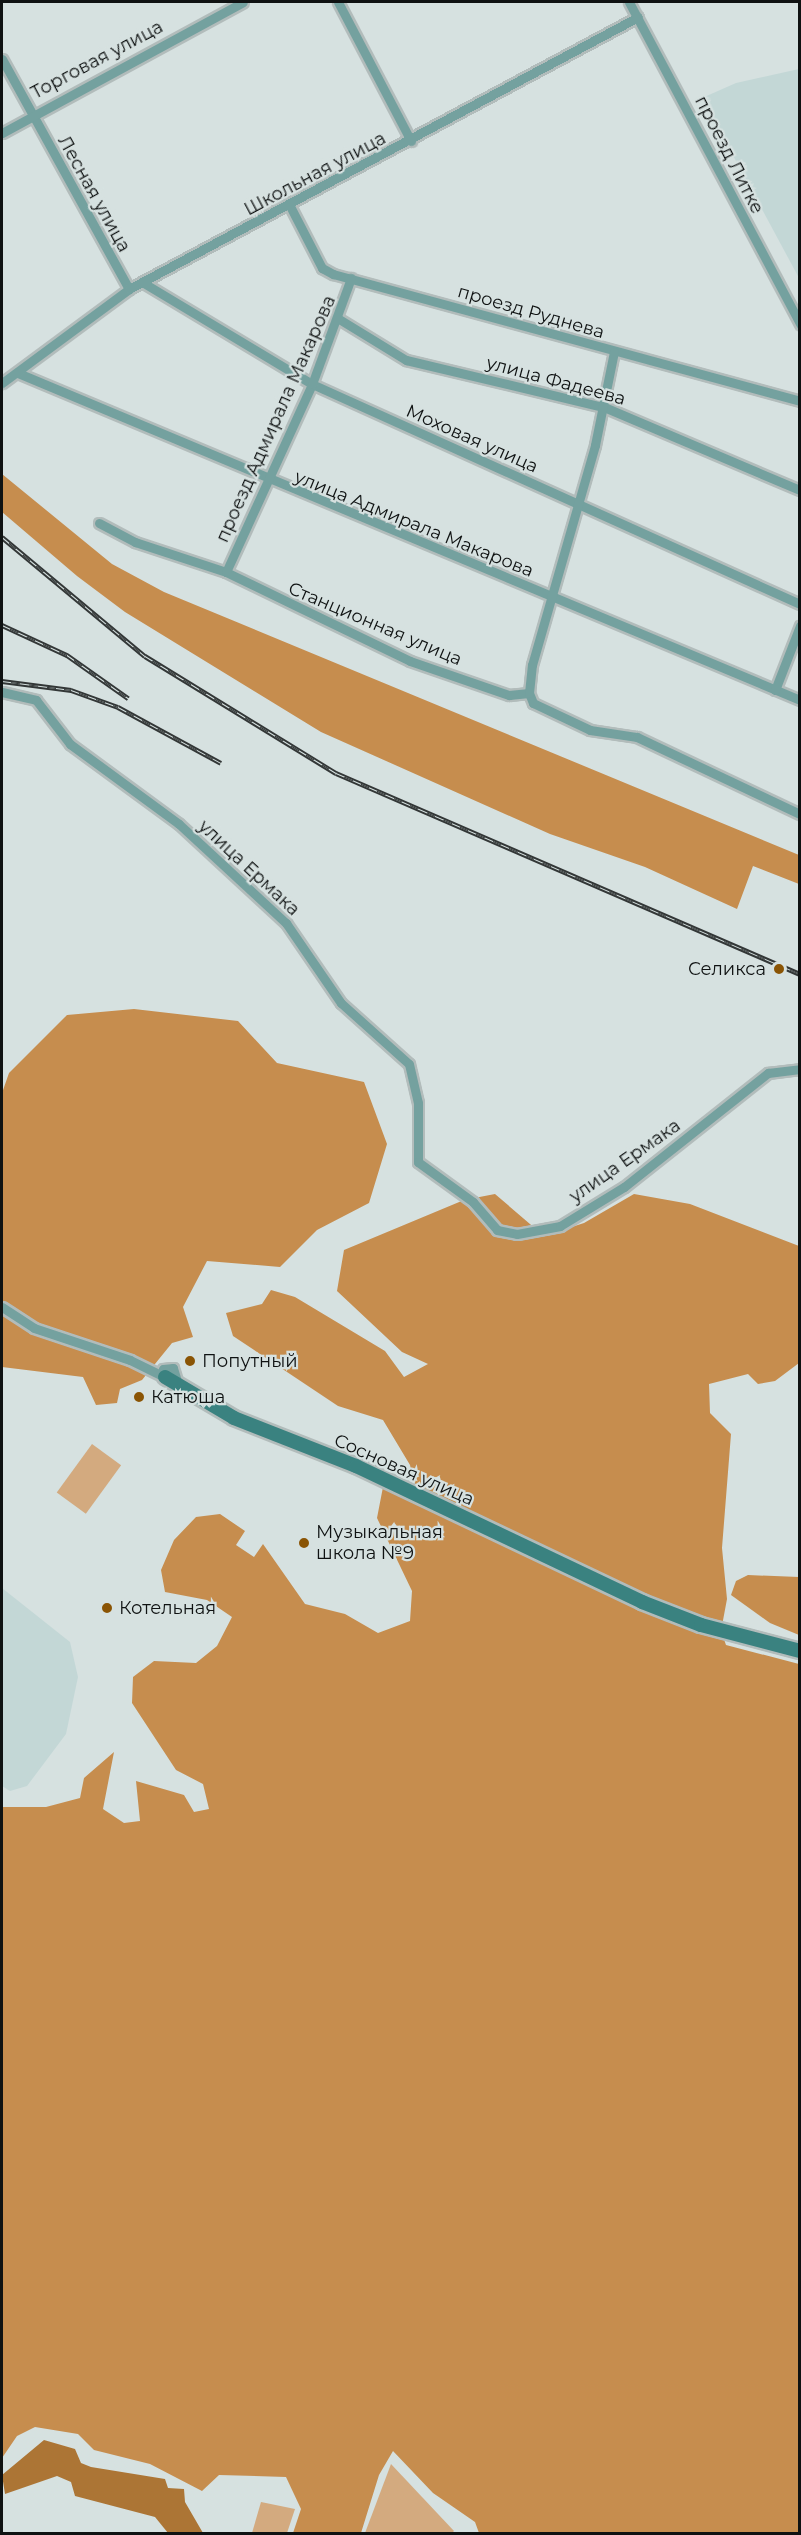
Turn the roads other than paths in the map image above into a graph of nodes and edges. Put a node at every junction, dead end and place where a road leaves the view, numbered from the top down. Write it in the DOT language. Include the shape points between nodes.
graph roads {
  1 [pos="243,2"];
  2 [pos="338,2"];
  3 [pos="629,2"];
  4 [pos="638,17"];
  5 [pos="2,59"];
  6 [pos="32,114"];
  7 [pos="2,133"];
  8 [pos="411,141"];
  9 [pos="290,206"];
  10 [pos="351,278"];
  11 [pos="142,282"];
  12 [pos="129,289"];
  13 [pos="339,319"];
  14 [pos="800,324"];
  15 [pos="614,352"];
  16 [pos="18,373"];
  17 [pos="2,383"];
  18 [pos="312,384"];
  19 [pos="800,401"];
  20 [pos="604,407"];
  21 [pos="265,481"];
  22 [pos="800,490"];
  23 [pos="579,506"];
  24 [pos="99,523"];
  25 [pos="226,572"];
  26 [pos="555,600"];
  27 [pos="800,604"];
  28 [pos="800,626"];
  29 [pos="775,690"];
  30 [pos="2,692"];
  31 [pos="529,693"];
  32 [pos="800,700"];
  33 [pos="800,814"];
  34 [pos="800,1069"];
  35 [pos="2,1307"];
  36 [pos="165,1377"];
  37 [pos="800,1651"];
  1 -- 6 [label="street, Торговая улица"];
  2 -- 8 [label="street"];
  3 -- 4 [label="street, проезд Литке"];
  4 -- 8 [label="street, Школьная улица"];
  4 -- 14 [label="street, проезд Литке"];
  5 -- 6 [label="street, Лесная улица"];
  6 -- 7 [label="street, Торговая улица"];
  6 -- 12 [label="street, Лесная улица"];
  8 -- 9 [label="street, Школьная улица"];
  9 -- 10 [label="street, проезд Руднева" via="322,268"];
  9 -- 11 [label="street, Школьная улица"];
  10 -- 13 [label="street, проезд Адмирала Макарова"];
  10 -- 15 [label="street, проезд Руднева"];
  11 -- 12 [label="street, Школьная улица"];
  11 -- 18 [label="street, Моховая улица"];
  12 -- 16 [label="street, Школьная улица"];
  13 -- 18 [label="street, проезд Адмирала Макарова"];
  13 -- 20 [label="street, улица Фадеева" via="406,360"];
  15 -- 19 [label="street, проезд Руднева"];
  15 -- 20 [label="street"];
  16 -- 17 [label="street, Школьная улица"];
  16 -- 21 [label="street, улица Адмирала Макарова"];
  18 -- 21 [label="street, проезд Адмирала Макарова"];
  18 -- 23 [label="street, Моховая улица"];
  20 -- 22 [label="street, улица Фадеева"];
  20 -- 23 [label="street"];
  21 -- 25 [label="street, проезд Адмирала Макарова"];
  21 -- 26 [label="street, улица Адмирала Макарова"];
  23 -- 26 [label="street"];
  23 -- 27 [label="street, Моховая улица"];
  24 -- 25 [label="street, Станционная улица" via="135,542"];
  25 -- 31 [label="street, Станционная улица" via="410,661 509,695"];
  26 -- 29 [label="street, улица Адмирала Макарова"];
  26 -- 31 [label="street" via="532,665"];
  28 -- 29 [label="street"];
  29 -- 32 [label="street, улица Адмирала Макарова"];
  30 -- 34 [label="street, улица Ермака" via="36,700 70,744 179,825 286,924 341,1003 409,1064 418,1103 418,1162 473,1202 497,1230 517,1234 560,1226 624,1187 768,1073"];
  31 -- 33 [label="street" via="533,704 549,712 599,733 637,737"];
  35 -- 36 [label="street, Сосновая улица" via="34,1328 130,1360"];
  36 -- 37 [label="street, Сосновая улица" via="234,1418 356,1466 642,1602 701,1625"];
}
